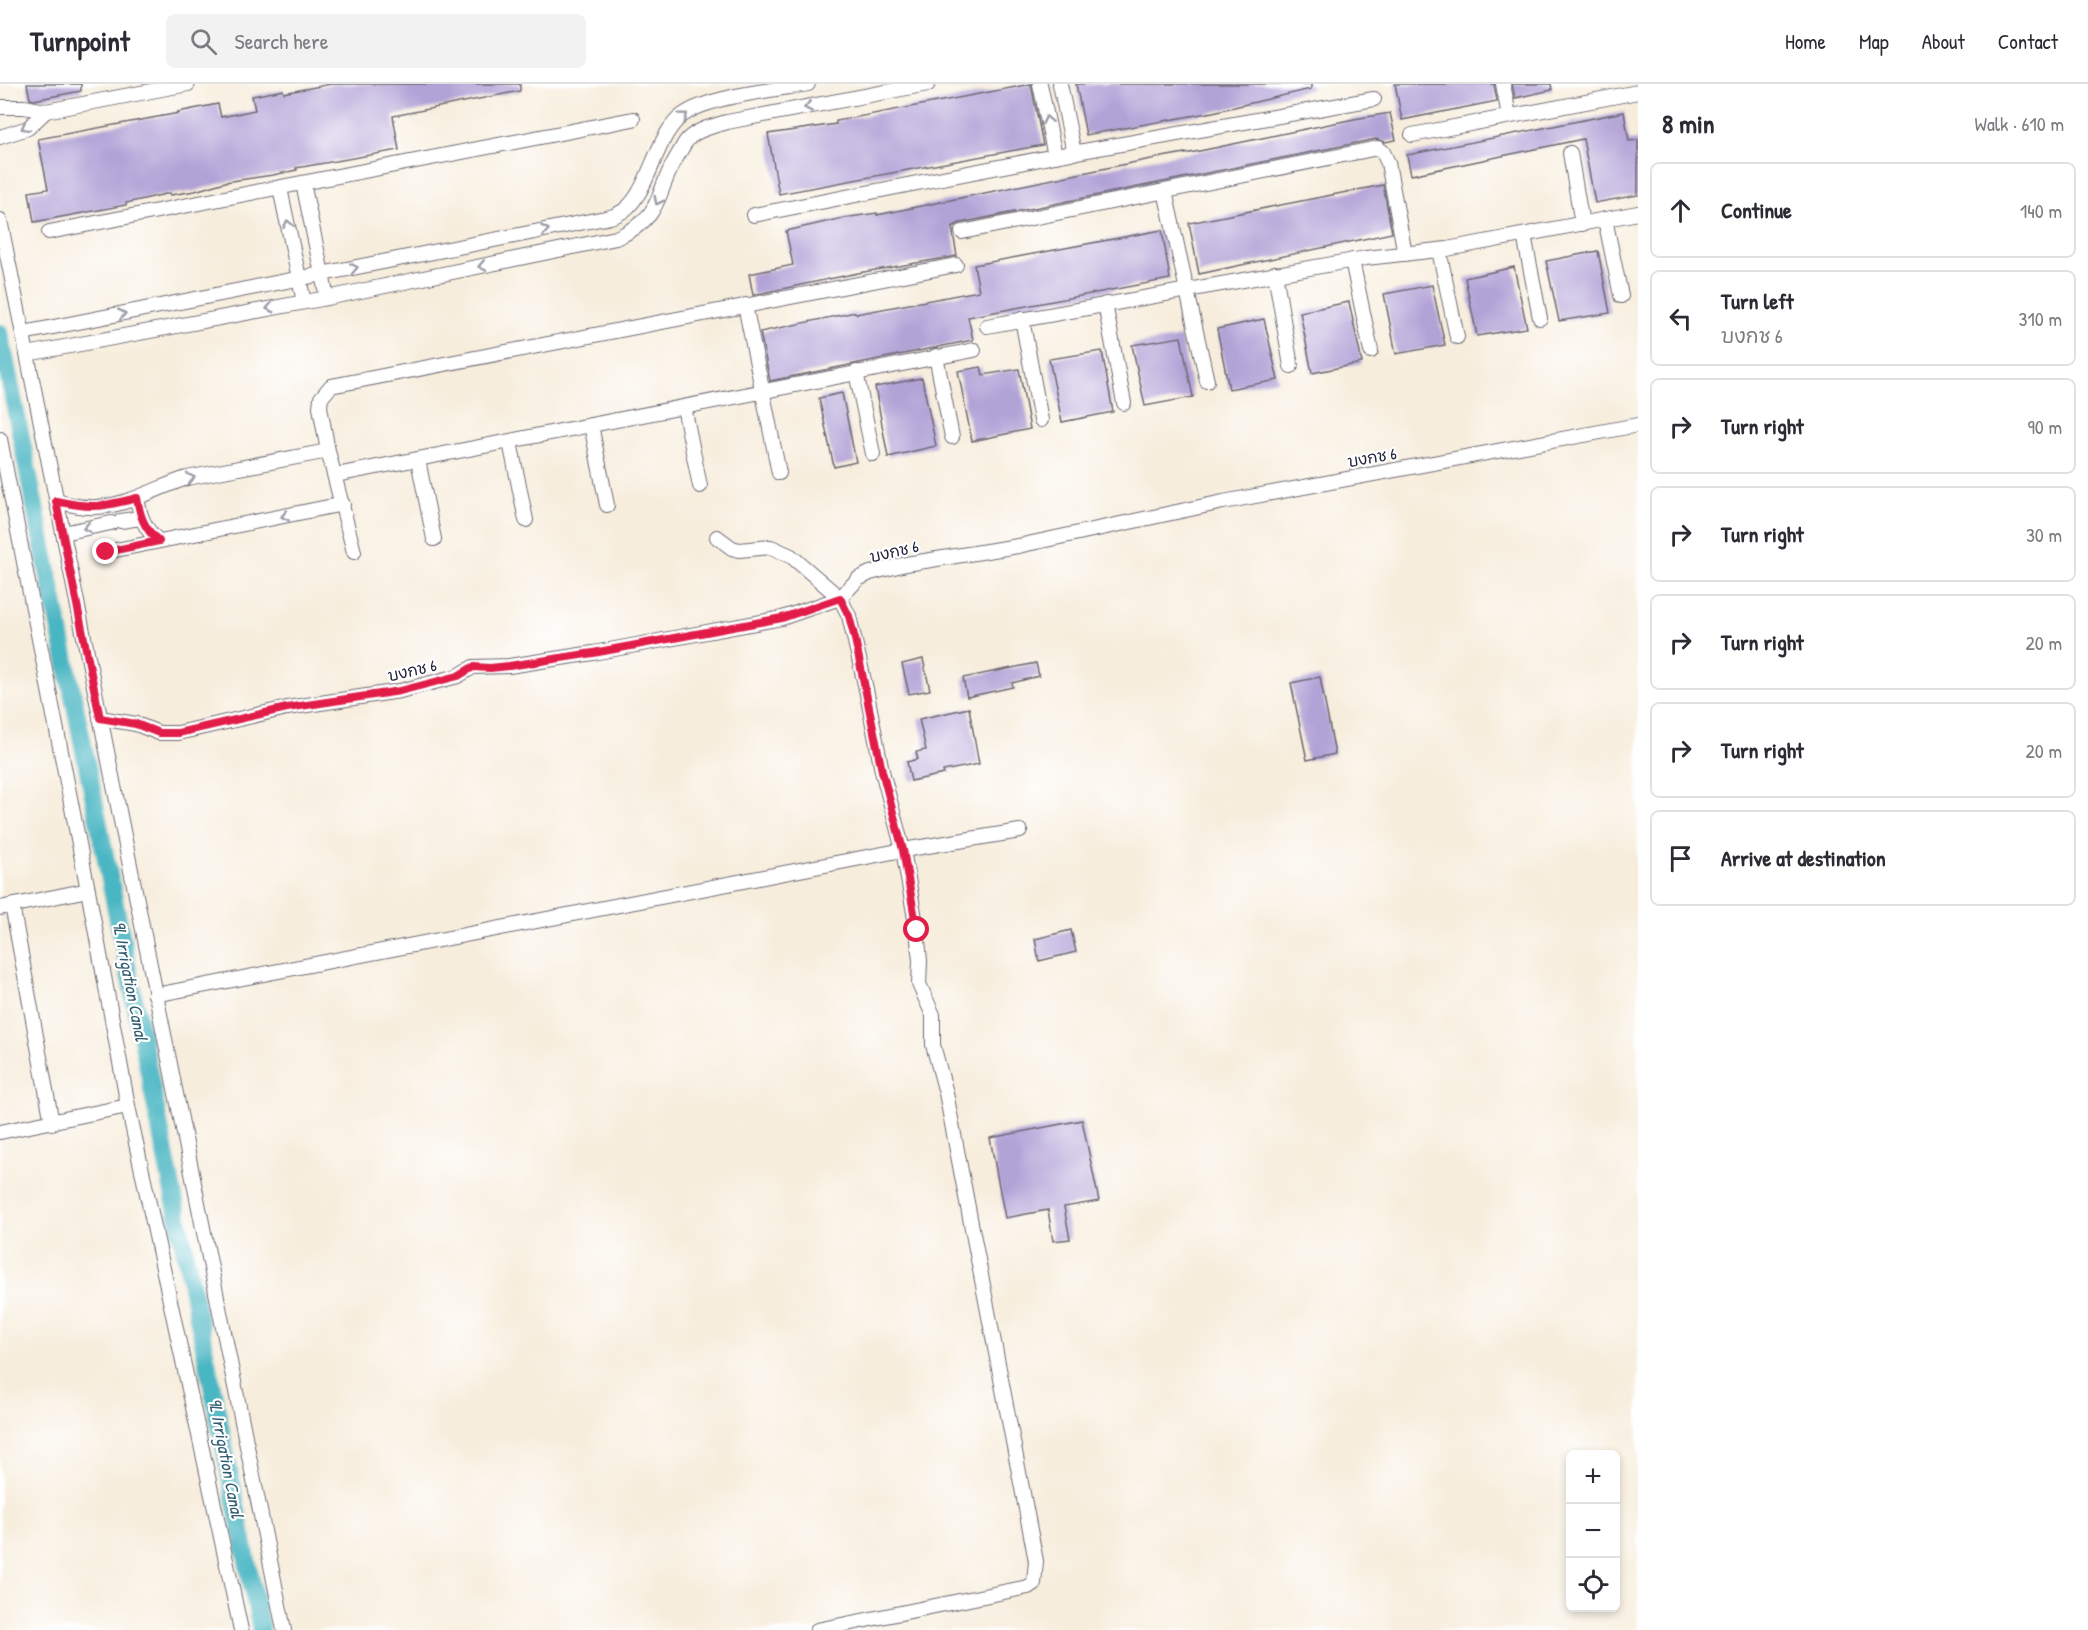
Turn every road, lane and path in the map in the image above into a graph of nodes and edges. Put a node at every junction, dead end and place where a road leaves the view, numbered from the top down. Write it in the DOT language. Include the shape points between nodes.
graph roads {
  1 [pos="188,84"];
  2 [pos="808,84"];
  3 [pos="928,84"];
  4 [pos="1040,84"];
  5 [pos="1060,84"];
  6 [pos="1503,84"];
  7 [pos="1638,92"];
  8 [pos="1374,99"];
  9 [pos="0,107"];
  10 [pos="46,111"];
  11 [pos="1509,117"];
  12 [pos="633,119"];
  13 [pos="1412,135"];
  14 [pos="0,137"];
  15 [pos="1074,153"];
  16 [pos="1570,153"];
  17 [pos="657,156"];
  18 [pos="1055,156"];
  19 [pos="673,162"];
  20 [pos="303,183"];
  21 [pos="280,188"];
  22 [pos="1165,191"];
  23 [pos="1638,213"];
  24 [pos="754,215"];
  25 [pos="1605,219"];
  26 [pos="0,220"];
  27 [pos="1582,224"];
  28 [pos="49,232"];
  29 [pos="962,232"];
  30 [pos="1524,235"];
  31 [pos="1439,250"];
  32 [pos="1405,254"];
  33 [pos="1352,260"];
  34 [pos="956,265"];
  35 [pos="1275,273"];
  36 [pos="322,275"];
  37 [pos="300,279"];
  38 [pos="1186,289"];
  39 [pos="1621,296"];
  40 [pos="327,298"];
  41 [pos="304,302"];
  42 [pos="1105,304"];
  43 [pos="745,306"];
  44 [pos="1540,318"];
  45 [pos="94,319"];
  46 [pos="1022,319"];
  47 [pos="987,326"];
  48 [pos="23,333"];
  49 [pos="1457,337"];
  50 [pos="99,341"];
  51 [pos="974,350"];
  52 [pos="1371,351"];
  53 [pos="27,354"];
  54 [pos="936,356"];
  55 [pos="1291,366"];
  56 [pos="856,372"];
  57 [pos="1207,381"];
  58 [pos="763,391"];
  59 [pos="1124,403"];
  60 [pos="684,407"];
  61 [pos="1041,420"];
  62 [pos="591,425"];
  63 [pos="1638,425"];
  64 [pos="952,437"];
  65 [pos="0,439"];
  66 [pos="510,442"];
  67 [pos="328,451"];
  68 [pos="873,454"];
  69 [pos="418,460"];
  70 [pos="779,473"];
  71 [pos="336,475"];
  72 [pos="700,486"];
  73 [pos="137,498"];
  74 [pos="56,501"];
  75 [pos="343,504"];
  76 [pos="607,505"];
  77 [pos="7,510"];
  78 [pos="140,518"];
  79 [pos="526,520"];
  80 [pos="63,533"];
  81 [pos="717,537"];
  82 [pos="434,539"];
  83 [pos="159,541"];
  84 [pos="106,552"];
  85 [pos="354,552"];
  86 [pos="840,598"];
  87 [pos="100,718"];
  88 [pos="1020,831"];
  89 [pos="903,850"];
  90 [pos="88,890"];
  91 [pos="6,907"];
  92 [pos="155,995"];
  93 [pos="128,1106"];
  94 [pos="52,1123"];
  95 [pos="0,1132"];
  96 [pos="241,1630"];
  97 [pos="284,1630"];
  98 [pos="817,1630"];
  1 -- 10 [label="street"];
  17 -- 2 [label="street, one-way" via="667,131 695,107"];
  3 -- 19 [label="street, one-way" via="703,129 688,139"];
  18 -- 4 [label="street, one-way"];
  5 -- 15 [label="street"];
  6 -- 11 [label="street"];
  7 -- 11 [label="street"];
  8 -- 15 [label="street"];
  9 -- 10 [label="street"];
  10 -- 14 [label="street, one-way" via="28,128"];
  11 -- 13 [label="street"];
  12 -- 20 [label="street"];
  15 -- 18 [label="street"];
  16 -- 27 [label="street"];
  17 -- 19 [label="street"];
  36 -- 17 [label="street, one-way" via="619,214 634,199"];
  18 -- 24 [label="street"];
  19 -- 40 [label="street, one-way" via="649,218 616,238"];
  20 -- 21 [label="street"];
  20 -- 36 [label="street"];
  21 -- 28 [label="street"];
  37 -- 21 [label="street, one-way"];
  22 -- 29 [label="street"];
  22 -- 32 [label="street" via="1378,148 1388,163"];
  22 -- 38 [label="street"];
  23 -- 25 [label="street"];
  25 -- 27 [label="street"];
  25 -- 39 [label="street"];
  26 -- 48 [label="street"];
  27 -- 30 [label="street"];
  30 -- 31 [label="street"];
  30 -- 44 [label="street"];
  31 -- 32 [label="street"];
  31 -- 49 [label="street"];
  32 -- 33 [label="street"];
  33 -- 35 [label="street"];
  33 -- 52 [label="street"];
  34 -- 43 [label="street"];
  35 -- 38 [label="street"];
  35 -- 55 [label="street"];
  36 -- 37 [label="street"];
  36 -- 40 [label="street"];
  37 -- 41 [label="street"];
  45 -- 37 [label="street, one-way"];
  38 -- 42 [label="street"];
  38 -- 57 [label="street"];
  40 -- 41 [label="street"];
  41 -- 50 [label="street, one-way"];
  42 -- 46 [label="street"];
  42 -- 59 [label="street"];
  43 -- 58 [label="street"];
  43 -- 67 [label="street" via="331,386 321,398 320,407"];
  45 -- 48 [label="street"];
  45 -- 50 [label="street"];
  46 -- 47 [label="street"];
  46 -- 61 [label="street"];
  48 -- 53 [label="street"];
  50 -- 53 [label="street"];
  51 -- 54 [label="street"];
  53 -- 74 [label="street"];
  54 -- 56 [label="street"];
  54 -- 64 [label="street"];
  56 -- 58 [label="street"];
  56 -- 68 [label="street"];
  58 -- 60 [label="street"];
  58 -- 70 [label="street"];
  60 -- 62 [label="street"];
  60 -- 72 [label="street"];
  62 -- 66 [label="street"];
  62 -- 76 [label="street"];
  63 -- 86 [label="street, บงกช 6" via="1223,501 1018,546 906,564 858,579"];
  65 -- 77 [label="street"];
  66 -- 69 [label="street"];
  66 -- 79 [label="street"];
  67 -- 71 [label="street"];
  73 -- 67 [label="street, one-way" via="187,478"];
  69 -- 71 [label="street"];
  69 -- 82 [label="street"];
  71 -- 75 [label="street"];
  73 -- 74 [label="street" via="87,507"];
  73 -- 78 [label="street"];
  74 -- 80 [label="street"];
  75 -- 83 [label="street, one-way"];
  75 -- 85 [label="street"];
  77 -- 90 [label="street"];
  78 -- 80 [label="street, one-way"];
  78 -- 83 [label="street"];
  80 -- 87 [label="street"];
  81 -- 86 [label="street" via="739,550 780,550 805,566"];
  83 -- 84 [label="street"];
  86 -- 87 [label="street, บงกช 6" via="782,618 582,655 473,667 458,676 400,691 287,708 178,733 159,733 136,724"];
  86 -- 89 [label="street" via="855,639"];
  87 -- 92 [label="street"];
  88 -- 89 [label="street"];
  89 -- 92 [label="street"];
  89 -- 98 [label="street" via="917,930 919,984 933,1016 933,1045 948,1104 1036,1575 1034,1583 1012,1591"];
  90 -- 91 [label="street"];
  90 -- 93 [label="street"];
  91 -- 94 [label="street"];
  92 -- 97 [label="street"];
  93 -- 94 [label="street"];
  93 -- 96 [label="street"];
  94 -- 95 [label="street"];
}
